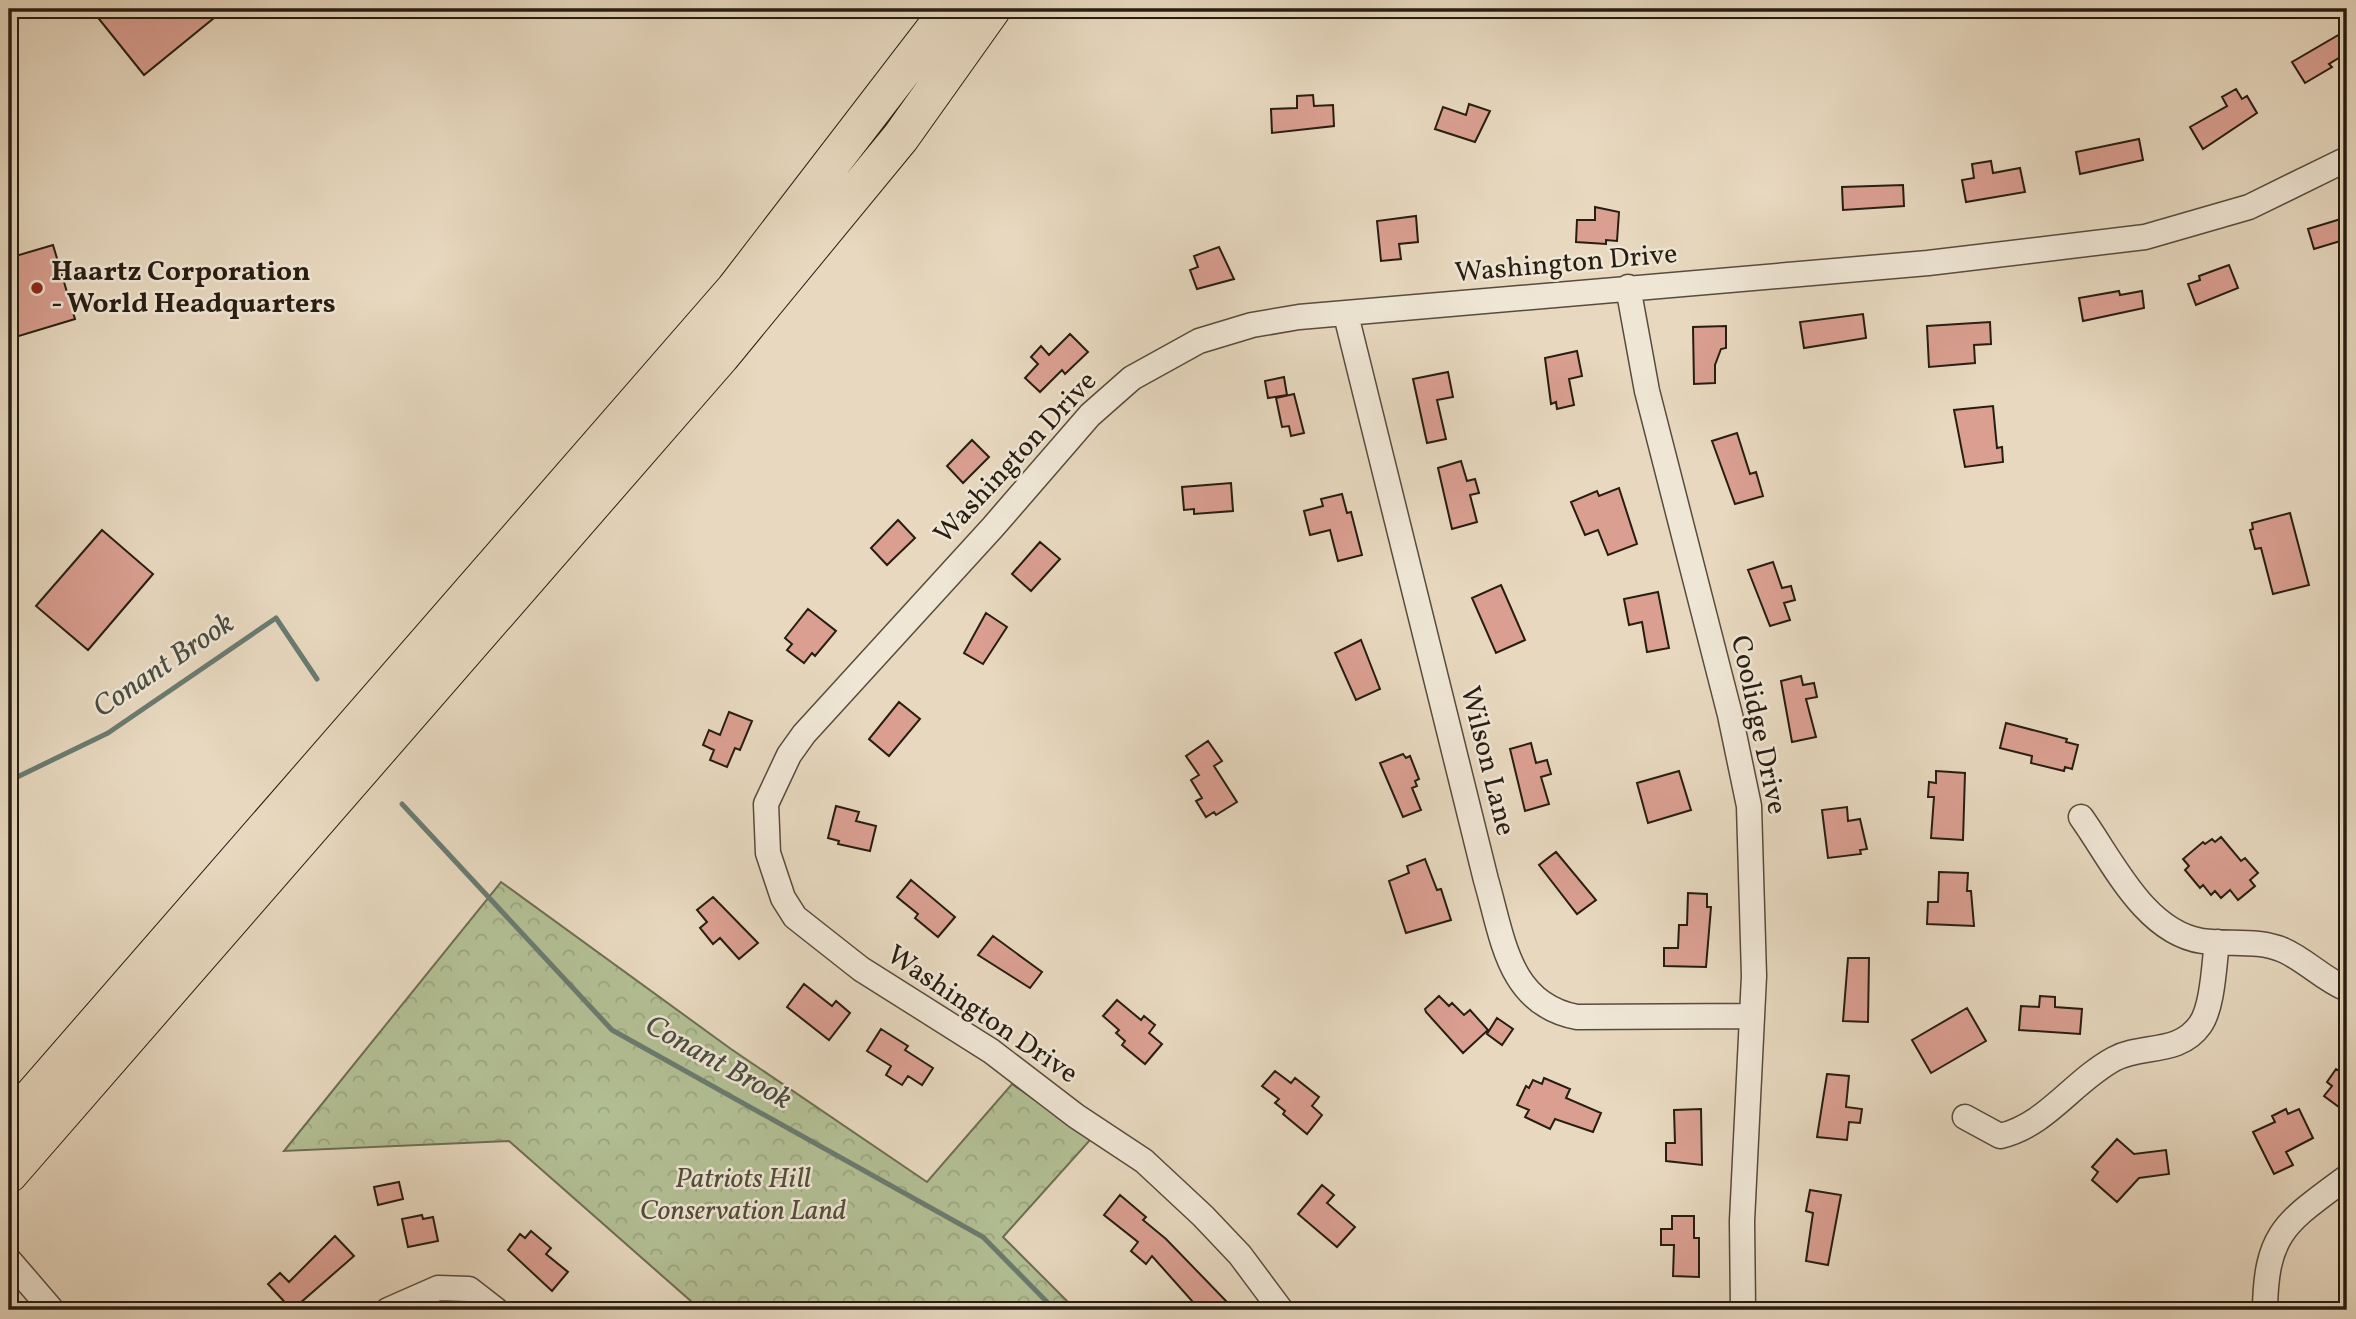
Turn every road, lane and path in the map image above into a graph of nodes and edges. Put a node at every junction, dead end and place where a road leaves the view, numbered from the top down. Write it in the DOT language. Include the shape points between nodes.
graph roads {
  1 [pos="950,9"];
  2 [pos="992,9"];
  3 [pos="2347,159"];
  4 [pos="1628,287"];
  5 [pos="1346,315"];
  6 [pos="2081,817"];
  7 [pos="2217,942"];
  8 [pos="2347,989"];
  9 [pos="1752,1016"];
  10 [pos="1965,1117"];
  11 [pos="9,1123"];
  12 [pos="9,1174"];
  13 [pos="2347,1177"];
  14 [pos="9,1260"];
  15 [pos="52,1310"];
  16 [pos="388,1310"];
  17 [pos="496,1310"];
  18 [pos="1281,1310"];
  19 [pos="1743,1310"];
  20 [pos="2265,1310"];
  1 -- 11 [label="highway" via="735,289"];
  2 -- 12 [label="highway" via="901,137 721,356"];
  3 -- 4 [label="street, Washington Drive" via="2258,203 2145,237 1941,262"];
  4 -- 5 [label="street, Washington Drive"];
  4 -- 9 [label="street, Coolidge Drive" via="1647,391 1749,806"];
  5 -- 9 [label="street, Wilson Lane" via="1486,880 1521,986 1554,1013 1577,1017"];
  5 -- 18 [label="street, Washington Drive" via="1299,317 1225,332 1175,351 1132,378 1090,415 804,734 766,804 768,853 783,898 795,917 861,969 991,1051 1143,1160 1240,1255"];
  6 -- 7 [label="street" via="2155,918 2181,934"];
  7 -- 8 [label="street" via="2283,950"];
  7 -- 10 [label="street" via="2202,1024 2183,1042 2117,1058 2020,1131 2000,1136"];
  9 -- 19 [label="street, Coolidge Drive" via="1742,1221"];
  13 -- 20 [label="street" via="2297,1214 2279,1236 2267,1270"];
  14 -- 15 [label="street"];
  16 -- 17 [label="street" via="438,1288 469,1289"];
}
